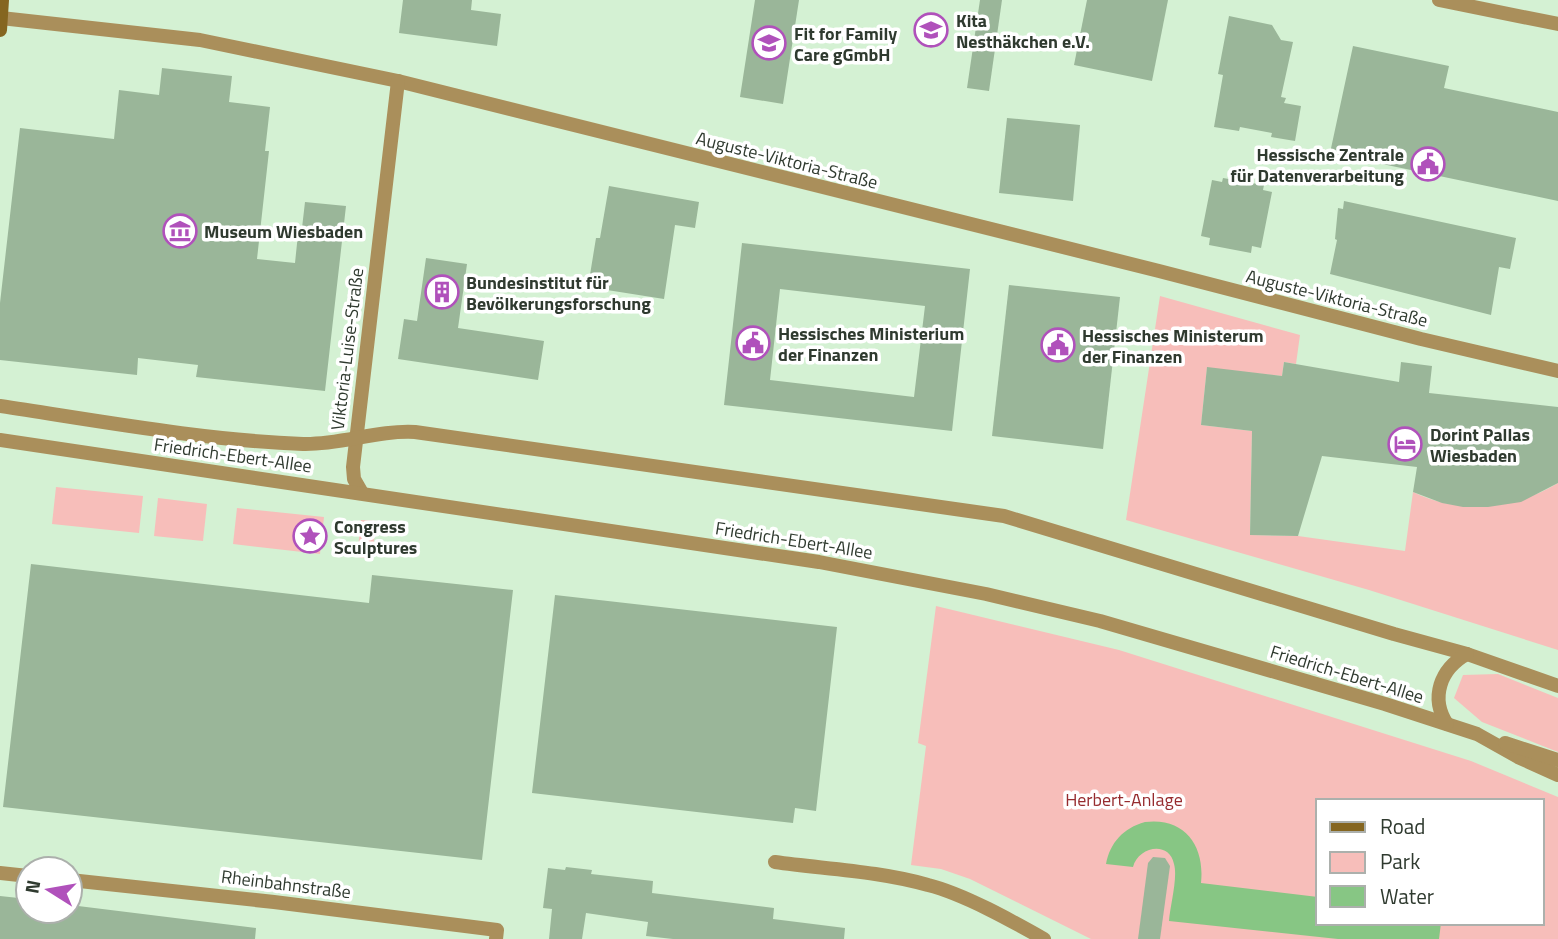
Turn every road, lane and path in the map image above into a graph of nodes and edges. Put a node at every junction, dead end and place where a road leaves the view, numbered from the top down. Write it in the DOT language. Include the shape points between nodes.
graph roads {
  1 [pos="2,0"];
  2 [pos="1439,0"];
  3 [pos="1,24"];
  4 [pos="1558,24"];
  5 [pos="398,81"];
  6 [pos="1558,371"];
  7 [pos="0,406"];
  8 [pos="356,438"];
  9 [pos="0,440"];
  10 [pos="362,493"];
  11 [pos="1467,654"];
  12 [pos="1538,678"];
  13 [pos="1558,678"];
  14 [pos="1558,686"];
  15 [pos="1447,724"];
  16 [pos="1477,734"];
  17 [pos="1558,760"];
  18 [pos="1558,775"];
  19 [pos="775,862"];
  20 [pos="84,882"];
  21 [pos="497,934"];
  22 [pos="1044,939"];
  1 -- 3 [label="main road"];
  2 -- 4 [label="street"];
  3 -- 5 [label="street, Auguste-Viktoria-Straße" via="200,40"];
  5 -- 6 [label="street, Auguste-Viktoria-Straße"];
  5 -- 8 [label="street, Viktoria-Luise-Straße"];
  7 -- 8 [label="street, Friedrich-Ebert-Allee" via="208,436 304,444"];
  8 -- 10 [label="street, Viktoria-Luise-Straße" via="353,475"];
  8 -- 11 [label="street, Friedrich-Ebert-Allee" via="415,432 1004,516"];
  9 -- 10 [label="street, Friedrich-Ebert-Allee"];
  10 -- 15 [label="street, Friedrich-Ebert-Allee" via="819,562 986,594 1100,621"];
  11 -- 12 [label="street, Friedrich-Ebert-Allee"];
  11 -- 15 [label="street" via="1450,666 1439,690 1437,702"];
  12 -- 13 [label="street, Friedrich-Ebert-Allee"];
  12 -- 14 [label="street, Friedrich-Ebert-Allee"];
  15 -- 16 [label="street, Friedrich-Ebert-Allee"];
  16 -- 17 [label="street"];
  16 -- 18 [label="street, Friedrich-Ebert-Allee"];
  19 -- 22 [label="street" via="932,886"];
  20 -- 21 [label="street, Rheinbahnstraße" via="275,902"];
}
